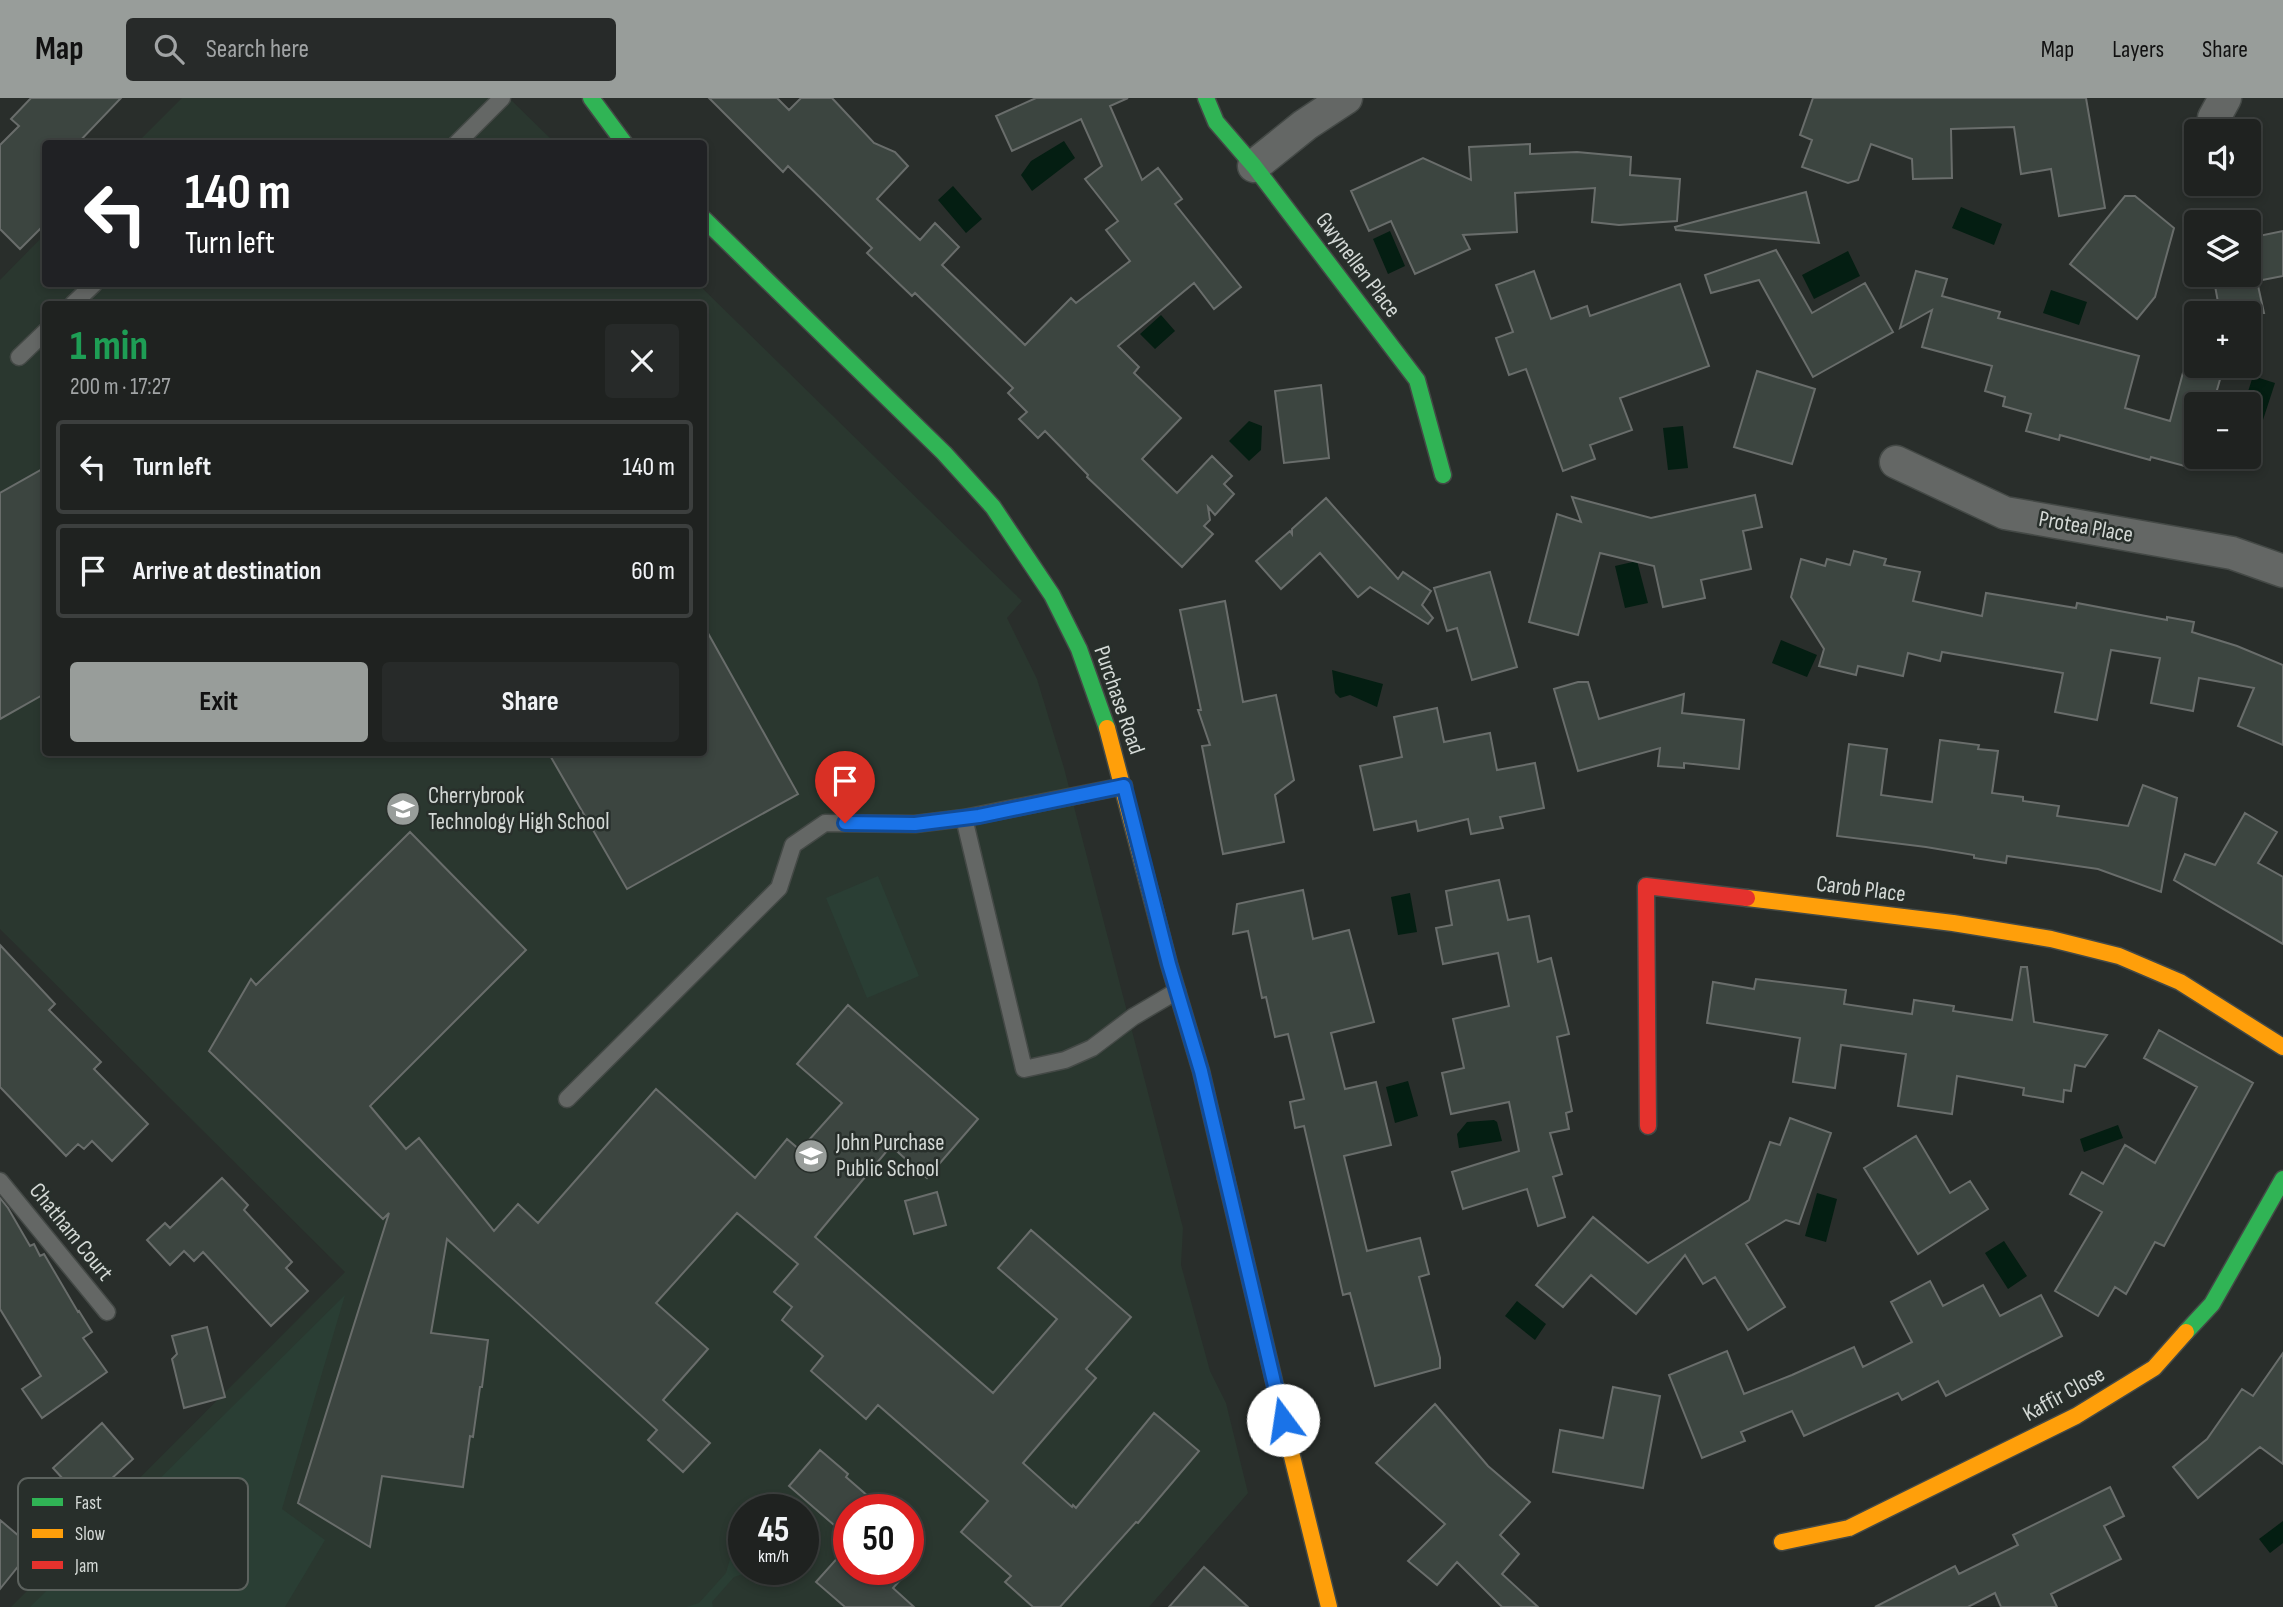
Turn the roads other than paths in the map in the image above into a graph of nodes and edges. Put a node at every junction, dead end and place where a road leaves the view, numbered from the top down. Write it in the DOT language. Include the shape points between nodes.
graph roads {
  1 [pos="502,98"];
  2 [pos="591,98"];
  3 [pos="1206,98"];
  4 [pos="1346,98"];
  5 [pos="460,140"];
  6 [pos="622,140"];
  7 [pos="1254,166"];
  8 [pos="707,222"];
  9 [pos="91,287"];
  10 [pos="76,301"];
  11 [pos="42,335"];
  12 [pos="19,356"];
  13 [pos="1896,462"];
  14 [pos="1443,475"];
  15 [pos="2283,571"];
  16 [pos="1124,786"];
  17 [pos="964,818"];
  18 [pos="1177,991"];
  19 [pos="2283,1047"];
  20 [pos="567,1099"];
  21 [pos="1648,1126"];
  22 [pos="2283,1179"];
  23 [pos="0,1181"];
  24 [pos="107,1312"];
  25 [pos="1782,1542"];
  26 [pos="1329,1607"];
  1 -- 5 [label="lane"];
  2 -- 6 [label="street"];
  3 -- 7 [label="street, Gwynellen Place" via="1216,122"];
  4 -- 7 [label="street"];
  7 -- 14 [label="street, Gwynellen Place" via="1417,380"];
  8 -- 16 [label="street, Purchase Road" via="944,453 993,507 1052,595 1079,649"];
  9 -- 10 [label="lane"];
  11 -- 12 [label="lane"];
  13 -- 15 [label="street, Protea Place" via="2005,513 2232,553"];
  16 -- 17 [label="lane"];
  16 -- 18 [label="street, Purchase Road"];
  17 -- 18 [label="lane" via="1024,1069 1092,1048"];
  17 -- 20 [label="lane" via="915,824 825,823 793,845 779,888"];
  18 -- 26 [label="street, Purchase Road" via="1201,1071"];
  19 -- 21 [label="street, Carob Place" via="2180,982 2085,947 1952,923 1646,886"];
  22 -- 25 [label="street, Kaffir Close" via="2211,1304 2154,1368 2076,1416 1849,1528"];
  23 -- 24 [label="lane, Chatham Court"];
}
